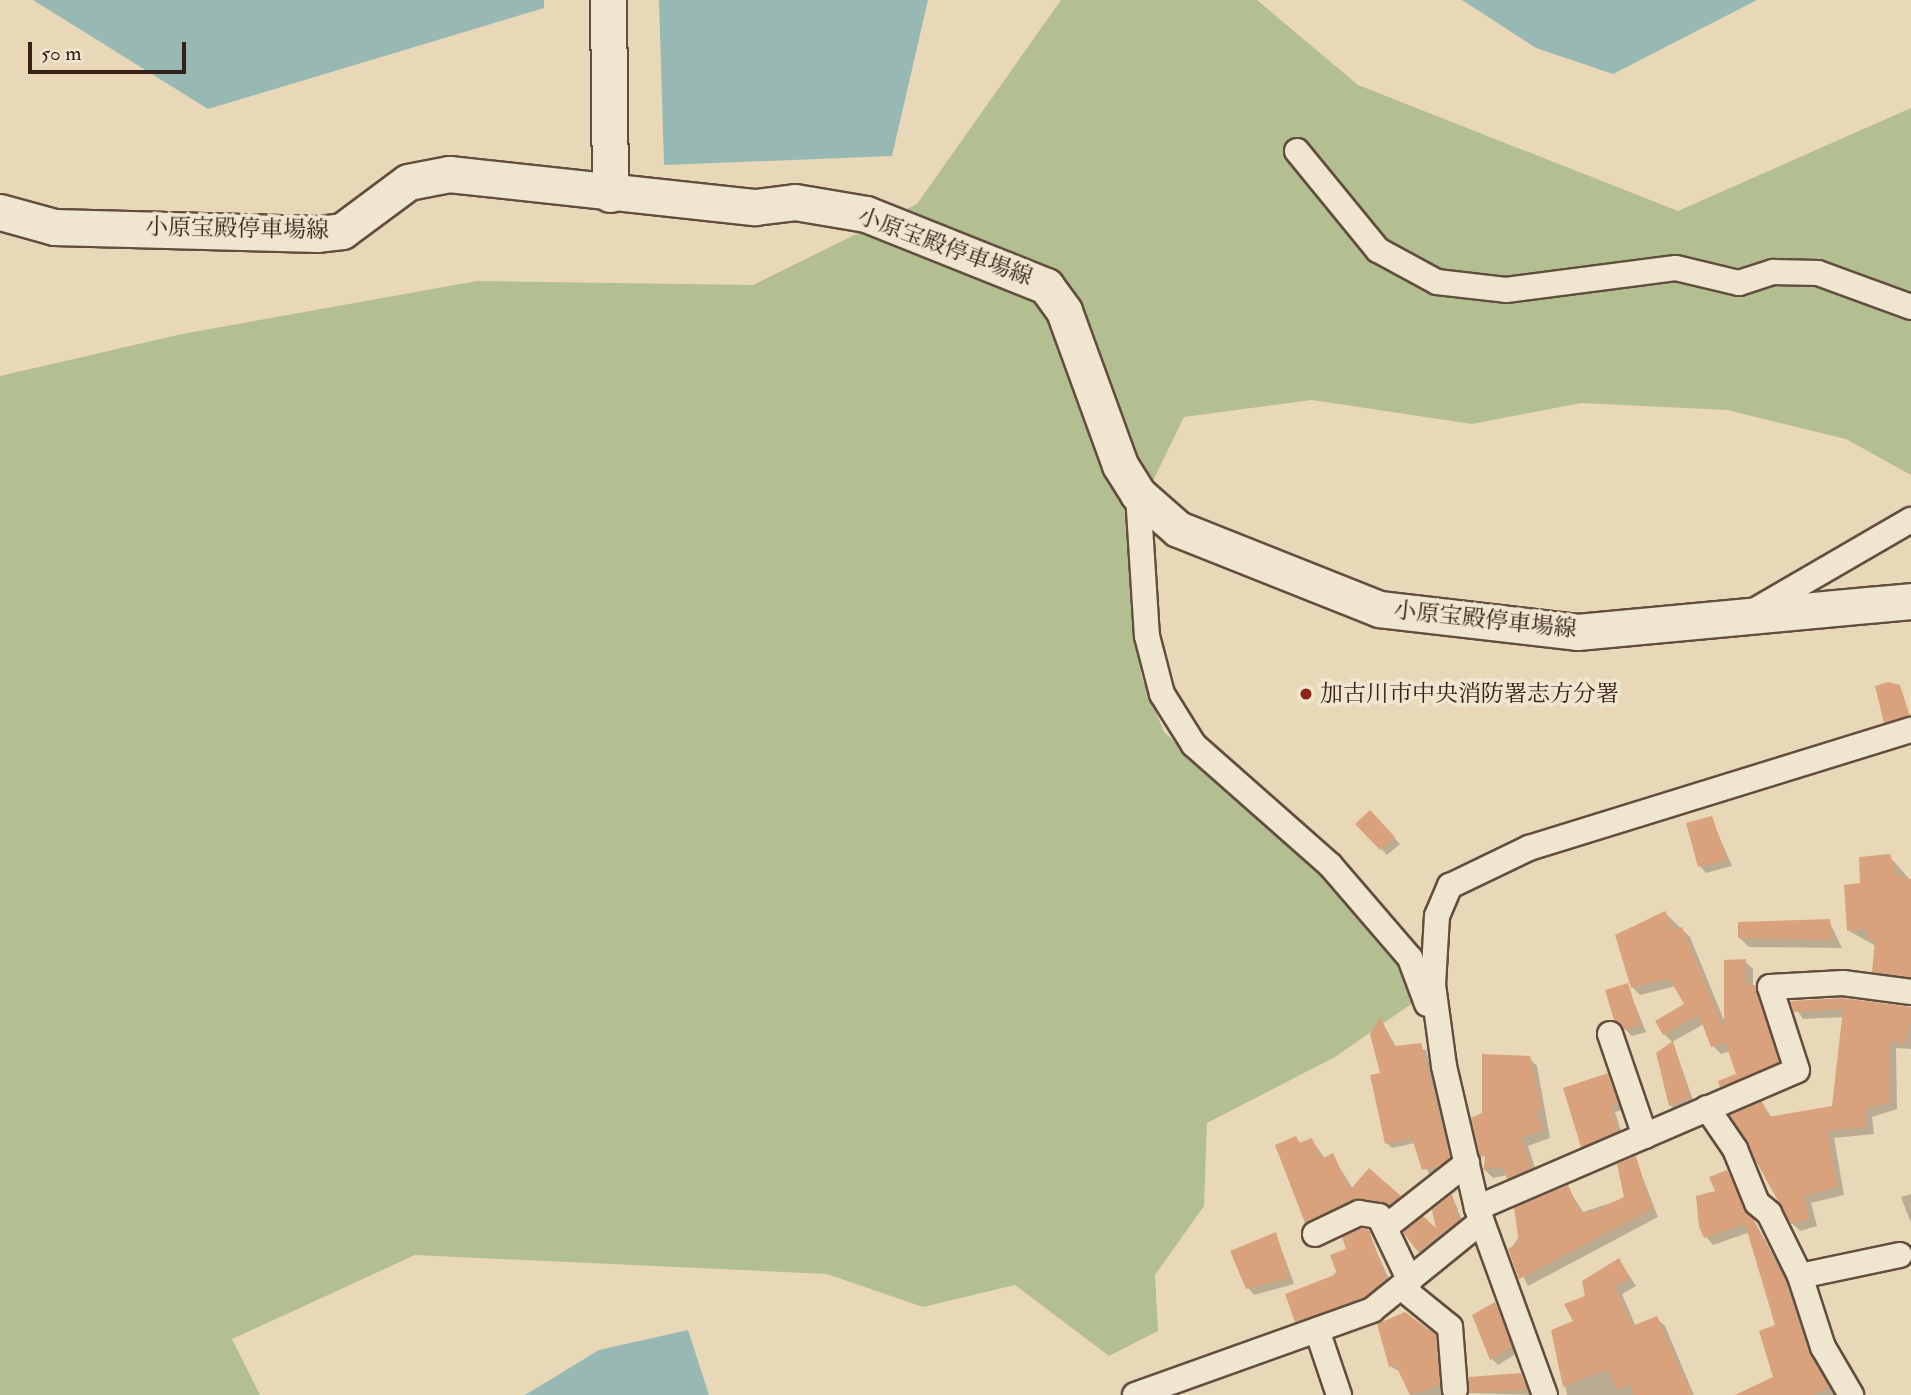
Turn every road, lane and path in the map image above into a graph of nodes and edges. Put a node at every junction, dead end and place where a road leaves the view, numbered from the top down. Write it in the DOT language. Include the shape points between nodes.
graph roads {
  1 [pos="608,0"];
  2 [pos="1297,151"];
  3 [pos="610,194"];
  4 [pos="0,212"];
  5 [pos="1911,307"];
  6 [pos="1138,494"];
  7 [pos="1911,520"];
  8 [pos="1911,601"];
  9 [pos="1746,616"];
  10 [pos="1911,730"];
  11 [pos="1911,992"];
  12 [pos="1610,1034"];
  13 [pos="1441,1042"];
  14 [pos="1707,1108"];
  15 [pos="1645,1136"];
  16 [pos="1468,1163"];
  17 [pos="1480,1215"];
  18 [pos="1387,1226"];
  19 [pos="1314,1234"];
  20 [pos="1900,1255"];
  21 [pos="1800,1276"];
  22 [pos="1406,1284"];
  23 [pos="1317,1330"];
  24 [pos="1455,1390"];
  25 [pos="1135,1395"];
  26 [pos="1339,1395"];
  27 [pos="1545,1395"];
  28 [pos="1851,1395"];
  1 -- 3 [label="main road"];
  2 -- 5 [label="street" via="1378,250 1437,282 1530,288 1676,268 1740,283 1773,272 1818,273"];
  3 -- 4 [label="main road, 小原宝殿停車場線" via="449,174 408,183 342,231 318,234 54,227"];
  3 -- 6 [label="main road, 小原宝殿停車場線" via="755,207 795,202 866,214 1046,286 1065,311 1120,465"];
  6 -- 9 [label="main road, 小原宝殿停車場線" via="1178,529 1379,609 1577,632"];
  6 -- 13 [label="street" via="1147,636 1162,694 1194,746 1331,865 1410,958"];
  7 -- 9 [label="street"];
  8 -- 9 [label="main road, 小原宝殿停車場線"];
  10 -- 13 [label="street" via="1529,848 1450,886 1437,916 1433,985"];
  11 -- 14 [label="street" via="1843,982 1770,987 1797,1070"];
  12 -- 15 [label="street"];
  13 -- 16 [label="street"];
  14 -- 15 [label="street"];
  14 -- 21 [label="street"];
  15 -- 17 [label="street"];
  16 -- 17 [label="street"];
  16 -- 18 [label="street"];
  17 -- 22 [label="street"];
  17 -- 27 [label="street"];
  18 -- 19 [label="street" via="1379,1216 1359,1213"];
  18 -- 22 [label="street"];
  20 -- 21 [label="street"];
  21 -- 28 [label="street" via="1823,1347"];
  22 -- 23 [label="street" via="1371,1310"];
  22 -- 24 [label="street" via="1450,1327"];
  23 -- 25 [label="street"];
  23 -- 26 [label="street"];
}
